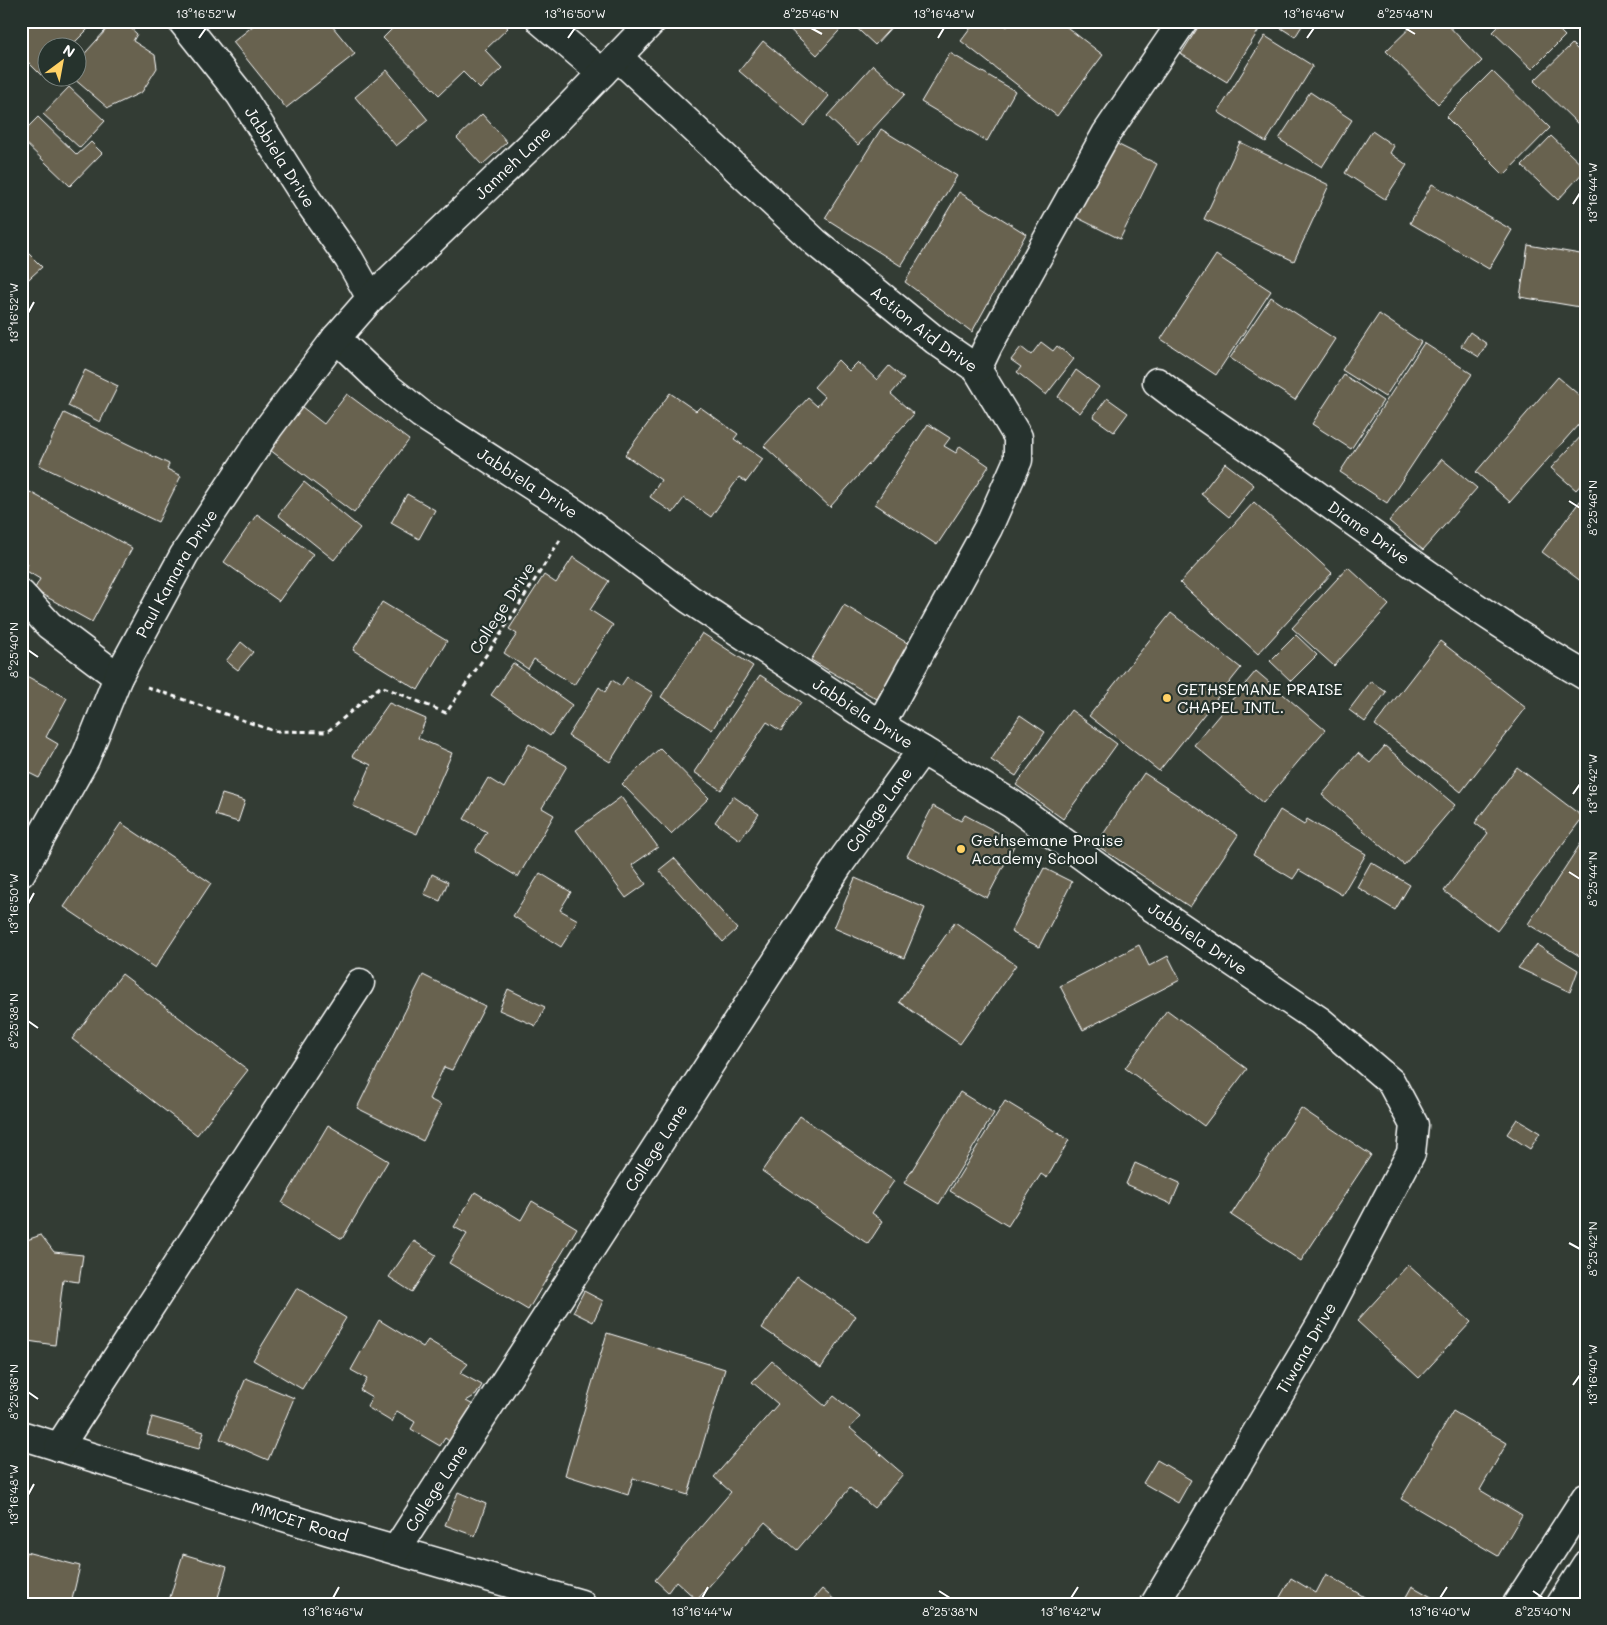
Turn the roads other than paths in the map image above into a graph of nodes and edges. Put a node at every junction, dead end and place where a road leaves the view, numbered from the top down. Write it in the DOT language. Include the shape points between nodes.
graph roads {
  1 [pos="182,21"];
  2 [pos="541,21"];
  3 [pos="652,21"];
  4 [pos="1183,21"];
  5 [pos="610,65"];
  6 [pos="371,298"];
  7 [pos="336,338"];
  8 [pos="977,369"];
  9 [pos="1157,382"];
  10 [pos="21,594"];
  11 [pos="1586,676"];
  12 [pos="118,677"];
  13 [pos="880,725"];
  14 [pos="922,750"];
  15 [pos="21,873"];
  16 [pos="360,982"];
  17 [pos="1391,1082"];
  18 [pos="21,1435"];
  19 [pos="59,1447"];
  20 [pos="1586,1497"];
  21 [pos="396,1550"];
  22 [pos="1586,1565"];
  23 [pos="581,1604"];
  24 [pos="1155,1604"];
  25 [pos="1518,1604"];
  26 [pos="1561,1604"];
  1 -- 6 [label="street, Jabbiela Drive" via="240,94 349,259"];
  2 -- 5 [label="street, Action Aid Drive"];
  3 -- 5 [label="street, Janneh Lane"];
  4 -- 8 [label="street, Action Aid Drive" via="1106,134"];
  5 -- 6 [label="street, Janneh Lane" via="546,131"];
  5 -- 8 [label="street, Action Aid Drive" via="815,242 935,340"];
  6 -- 7 [label="street, Paul Kamara Drive"];
  7 -- 12 [label="street, Paul Kamara Drive" via="269,427 184,555"];
  7 -- 13 [label="street, Jabbiela Drive" via="421,414 576,514 689,599"];
  8 -- 13 [label="street" via="1018,437 1018,460 988,528"];
  9 -- 11 [label="street, Diame Drive" via="1202,417 1273,463 1452,590"];
  10 -- 12 [label="street" via="49,625"];
  12 -- 15 [label="street, Paul Kamara Drive" via="85,759"];
  13 -- 14 [label="street, Jabbiela Drive"];
  14 -- 17 [label="street, Jabbiela Drive" via="1012,804 1153,908 1320,1021"];
  14 -- 21 [label="street, College Lane" via="838,866"];
  16 -- 19 [label="street"];
  17 -- 24 [label="street, Tiwana Drive" via="1414,1125 1411,1153 1322,1322"];
  18 -- 19 [label="street, MMCET Road"];
  19 -- 21 [label="street, MMCET Road"];
  20 -- 25 [label="street"];
  21 -- 23 [label="street, MMCET Road"];
  22 -- 26 [label="street"];
}
